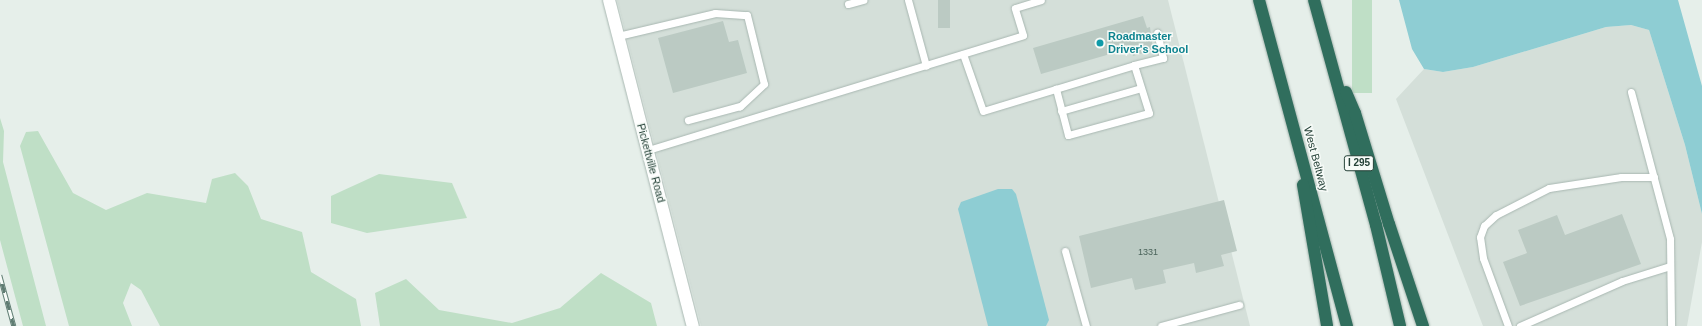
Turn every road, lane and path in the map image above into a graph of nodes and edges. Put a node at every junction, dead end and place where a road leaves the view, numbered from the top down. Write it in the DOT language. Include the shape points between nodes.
graph roads {
  1 [pos="609,0"];
  2 [pos="863,0"];
  3 [pos="908,0"];
  4 [pos="1041,0"];
  5 [pos="1259,0"];
  6 [pos="1314,0"];
  7 [pos="848,4"];
  8 [pos="1157,33"];
  9 [pos="618,36"];
  10 [pos="963,54"];
  11 [pos="1331,59"];
  12 [pos="1134,65"];
  13 [pos="926,66"];
  14 [pos="1142,88"];
  15 [pos="1056,89"];
  16 [pos="1631,92"];
  17 [pos="1061,111"];
  18 [pos="1290,113"];
  19 [pos="688,120"];
  20 [pos="648,150"];
  21 [pos="1654,177"];
  22 [pos="1065,251"];
  23 [pos="1670,266"];
  24 [pos="1239,305"];
  25 [pos="693,326"];
  26 [pos="1086,326"];
  27 [pos="1161,326"];
  28 [pos="1327,326"];
  29 [pos="1347,326"];
  30 [pos="1400,326"];
  31 [pos="1423,326"];
  32 [pos="1508,326"];
  33 [pos="1520,326"];
  34 [pos="1671,326"];
  1 -- 9 [label="street, Pickettville Road"];
  2 -- 7 [label="lane"];
  3 -- 13 [label="lane"];
  4 -- 10 [label="lane" via="1014,8 1023,35"];
  5 -- 18 [label="highway, West Beltway"];
  6 -- 11 [label="highway, I 295"];
  8 -- 12 [label="lane" via="1163,58"];
  9 -- 19 [label="lane" via="716,13 747,14 764,84 740,106"];
  9 -- 20 [label="street, Pickettville Road"];
  10 -- 13 [label="lane"];
  10 -- 15 [label="lane" via="983,111"];
  11 -- 30 [label="highway, I 295" via="1376,225"];
  11 -- 31 [label="highway" via="1355,113 1388,224"];
  12 -- 14 [label="lane"];
  12 -- 15 [label="lane"];
  13 -- 20 [label="lane"];
  14 -- 17 [label="lane"];
  14 -- 17 [label="lane" via="1149,113 1068,135"];
  15 -- 17 [label="lane"];
  16 -- 21 [label="lane"];
  18 -- 28 [label="highway"];
  18 -- 29 [label="highway, West Beltway"];
  20 -- 25 [label="street, Pickettville Road"];
  21 -- 23 [label="lane" via="1670,239"];
  21 -- 32 [label="lane" via="1621,177 1549,188 1496,215 1484,226 1480,237 1483,258"];
  22 -- 26 [label="lane"];
  23 -- 33 [label="lane" via="1622,281"];
  23 -- 34 [label="lane"];
  24 -- 27 [label="lane"];
}
